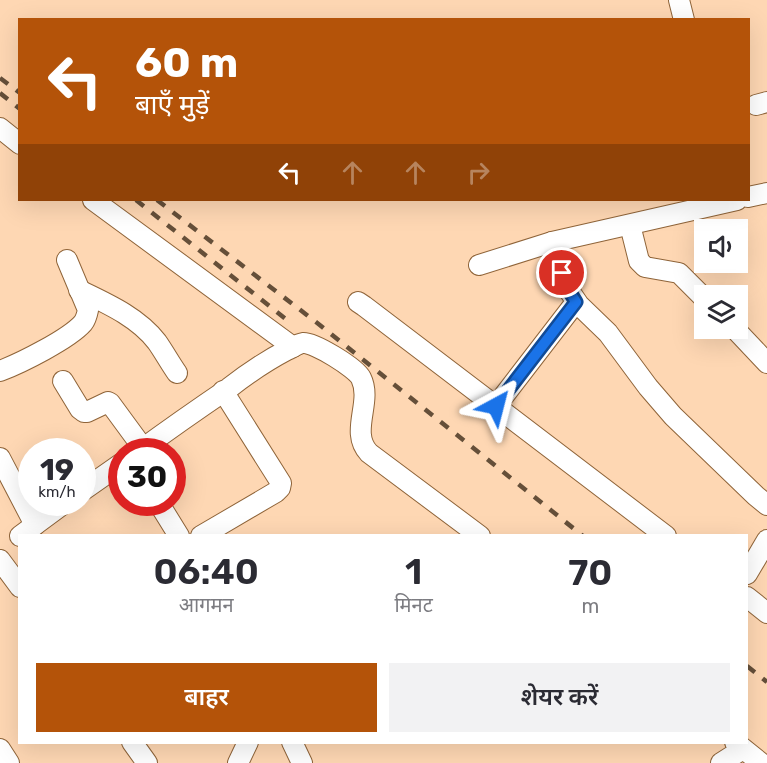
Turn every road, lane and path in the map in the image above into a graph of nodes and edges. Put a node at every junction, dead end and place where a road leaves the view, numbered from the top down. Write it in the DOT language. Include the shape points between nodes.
graph roads {
  1 [pos="679,0"];
  2 [pos="684,18"];
  3 [pos="0,128"];
  4 [pos="18,142"];
  5 [pos="767,194"];
  6 [pos="750,197"];
  7 [pos="94,201"];
  8 [pos="729,201"];
  9 [pos="630,225"];
  10 [pos="552,242"];
  11 [pos="67,260"];
  12 [pos="479,265"];
  13 [pos="694,288"];
  14 [pos="79,290"];
  15 [pos="358,302"];
  16 [pos="576,302"];
  17 [pos="744,339"];
  18 [pos="293,347"];
  19 [pos="767,363"];
  20 [pos="0,371"];
  21 [pos="177,373"];
  22 [pos="63,381"];
  23 [pos="223,392"];
  24 [pos="496,406"];
  25 [pos="133,438"];
  26 [pos="158,438"];
  27 [pos="0,459"];
  28 [pos="767,505"];
  29 [pos="47,516"];
  30 [pos="167,516"];
  31 [pos="25,532"];
  32 [pos="178,534"];
  33 [pos="204,534"];
  34 [pos="477,534"];
  35 [pos="663,534"];
  36 [pos="18,537"];
  37 [pos="767,540"];
  38 [pos="0,550"];
  39 [pos="0,560"];
  40 [pos="748,572"];
  41 [pos="18,584"];
  42 [pos="748,598"];
  43 [pos="767,613"];
  44 [pos="133,744"];
  45 [pos="247,744"];
  46 [pos="293,744"];
  47 [pos="739,746"];
  48 [pos="0,749"];
  49 [pos="9,763"];
  50 [pos="147,763"];
  51 [pos="238,763"];
  52 [pos="302,763"];
  53 [pos="721,763"];
  54 [pos="761,763"];
  1 -- 2 [label="street"];
  3 -- 4 [label="street"];
  5 -- 6 [label="street"];
  7 -- 18 [label="street"];
  8 -- 9 [label="street"];
  9 -- 10 [label="street"];
  9 -- 13 [label="street" via="641,265 679,273"];
  10 -- 12 [label="street"];
  10 -- 16 [label="street"];
  11 -- 14 [label="street"];
  14 -- 20 [label="street" via="88,310 83,322 72,333"];
  14 -- 21 [label="street" via="122,312 148,333"];
  15 -- 24 [label="street"];
  16 -- 24 [label="street"];
  16 -- 28 [label="street" via="608,333 673,416"];
  17 -- 19 [label="street"];
  18 -- 23 [label="street"];
  18 -- 34 [label="street" via="314,345 356,372 364,390 364,448"];
  22 -- 25 [label="street" via="84,412 110,403"];
  23 -- 26 [label="street"];
  23 -- 33 [label="street" via="281,483 276,492"];
  24 -- 35 [label="street"];
  27 -- 31 [label="street"];
  29 -- 31 [label="street"];
  30 -- 32 [label="street"];
  36 -- 38 [label="street"];
  37 -- 40 [label="street"];
  39 -- 41 [label="street"];
  42 -- 43 [label="street"];
  44 -- 50 [label="street"];
  45 -- 51 [label="street"];
  46 -- 52 [label="street"];
  47 -- 53 [label="street"];
  47 -- 54 [label="street"];
  48 -- 49 [label="street"];
}
